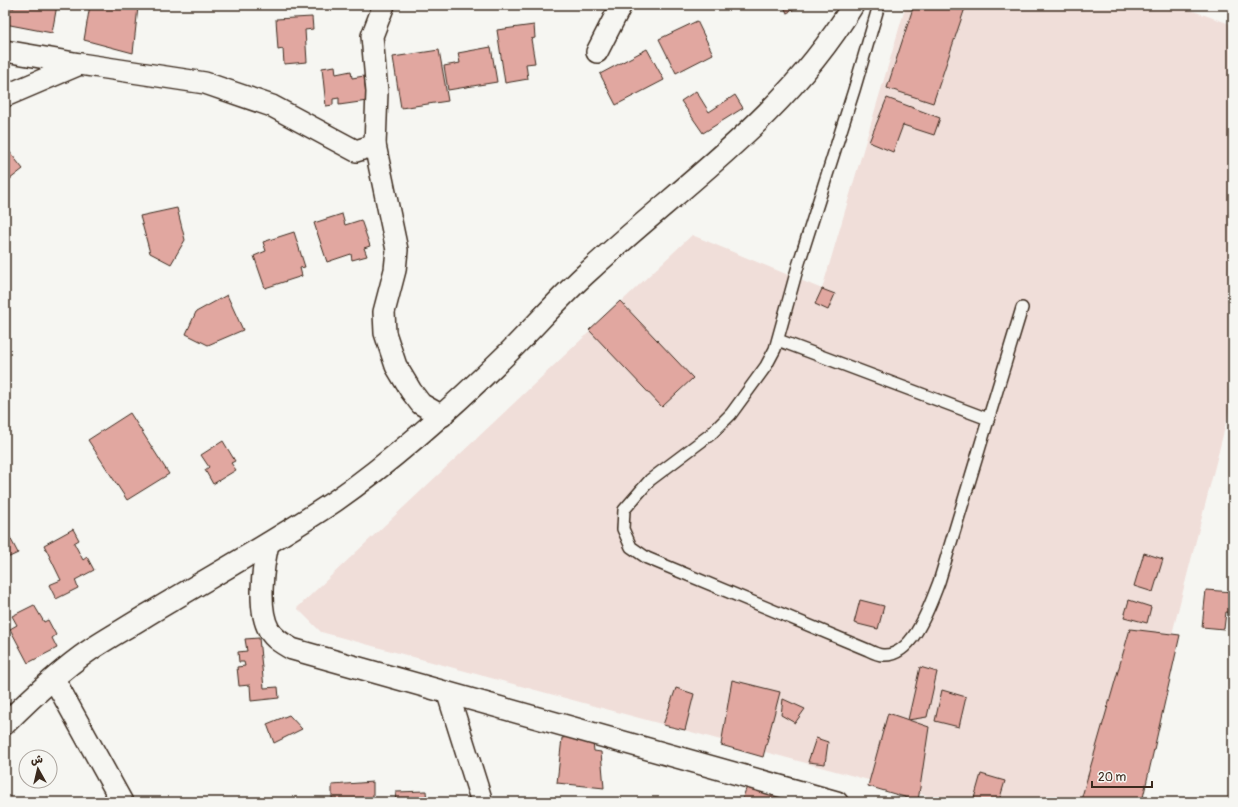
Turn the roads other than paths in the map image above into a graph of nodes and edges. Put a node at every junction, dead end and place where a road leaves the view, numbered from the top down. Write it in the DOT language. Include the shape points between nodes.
graph roads {
  1 [pos="384,5"];
  2 [pos="621,5"];
  3 [pos="853,5"];
  4 [pos="879,5"];
  5 [pos="5,51"];
  6 [pos="597,52"];
  7 [pos="80,64"];
  8 [pos="5,96"];
  9 [pos="375,145"];
  10 [pos="1022,308"];
  11 [pos="778,340"];
  12 [pos="442,416"];
  13 [pos="988,419"];
  14 [pos="268,544"];
  15 [pos="54,679"];
  16 [pos="448,694"];
  17 [pos="5,724"];
  18 [pos="122,802"];
  19 [pos="482,802"];
  20 [pos="837,802"];
  1 -- 9 [label="street" via="372,36 377,99"];
  2 -- 6 [label="street"];
  3 -- 12 [label="street" via="790,91 746,136 588,272 509,353"];
  4 -- 11 [label="lane" via="798,266"];
  5 -- 7 [label="street"];
  7 -- 8 [label="street"];
  7 -- 9 [label="street" via="205,83 272,106 356,151"];
  9 -- 12 [label="street" via="397,250 395,270 384,312 386,333 396,366 411,391 421,404"];
  10 -- 13 [label="lane"];
  11 -- 13 [label="lane"];
  11 -- 13 [label="lane" via="766,366 731,414 711,434 650,480 624,510 623,529 631,547 647,558 868,650 882,655 894,653 906,646 927,612 939,582"];
  12 -- 14 [label="street" via="393,458 342,496"];
  14 -- 15 [label="street" via="89,651"];
  14 -- 16 [label="street" via="263,565 264,611 268,628 276,639 292,649"];
  15 -- 17 [label="street" via="36,692"];
  15 -- 18 [label="street"];
  16 -- 19 [label="street"];
  16 -- 20 [label="street"];
}
